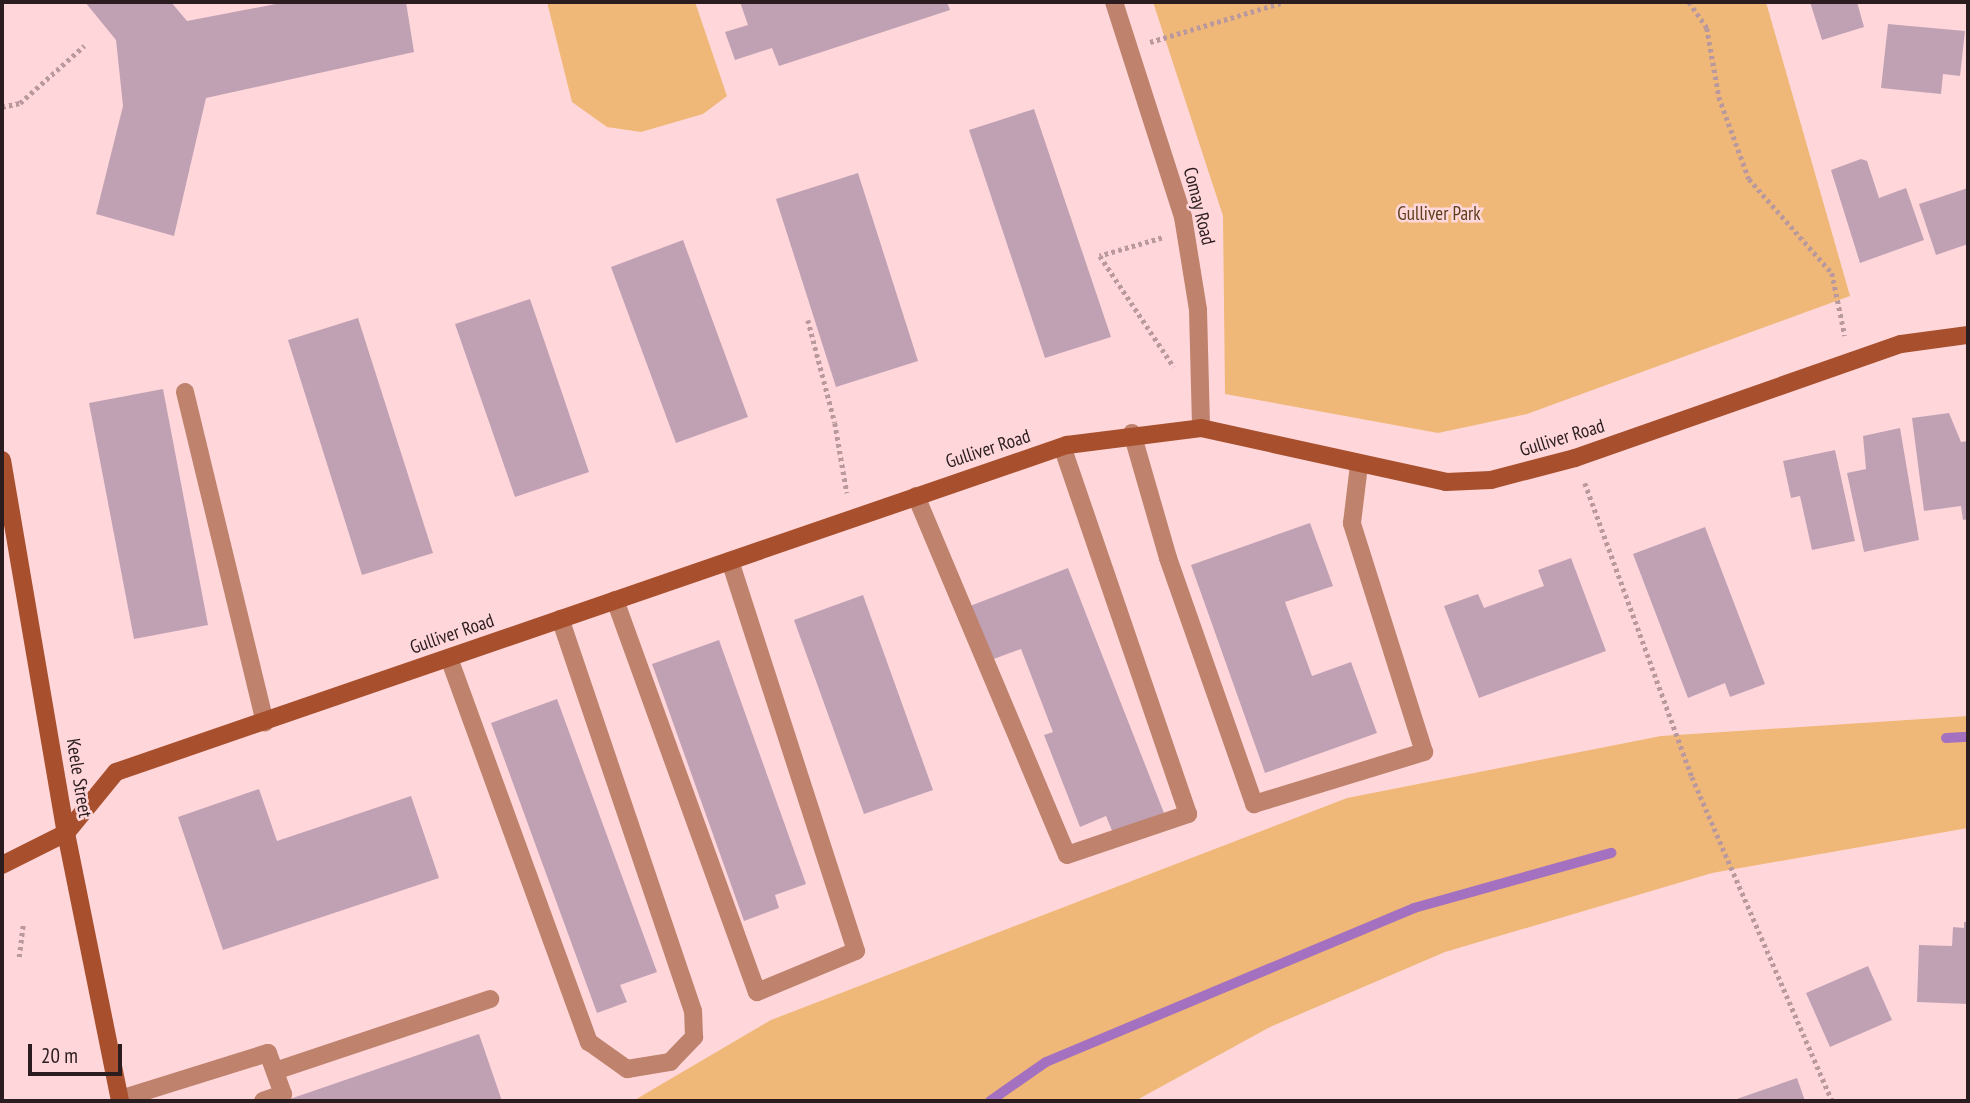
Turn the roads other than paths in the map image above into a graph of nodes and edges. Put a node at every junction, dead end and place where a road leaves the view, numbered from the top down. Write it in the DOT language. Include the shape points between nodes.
graph roads {
  1 [pos="1114,2"];
  2 [pos="1968,335"];
  3 [pos="185,392"];
  4 [pos="1201,428"];
  5 [pos="1132,433"];
  6 [pos="1062,447"];
  7 [pos="2,460"];
  8 [pos="1359,465"];
  9 [pos="916,496"];
  10 [pos="730,561"];
  11 [pos="615,600"];
  12 [pos="560,619"];
  13 [pos="449,658"];
  14 [pos="265,722"];
  15 [pos="66,833"];
  16 [pos="2,865"];
  17 [pos="490,999"];
  18 [pos="275,1071"];
  19 [pos="120,1100"];
  20 [pos="262,1101"];
  1 -- 4 [label="street, Comay Road" via="1189,246 1198,310"];
  2 -- 8 [label="street, Gulliver Road" via="1901,344 1575,458 1491,480 1446,482"];
  3 -- 14 [label="street"];
  4 -- 5 [label="street, Gulliver Road"];
  4 -- 8 [label="street, Gulliver Road"];
  5 -- 6 [label="street, Gulliver Road"];
  5 -- 8 [label="street" via="1168,558 1254,804 1424,752 1352,523"];
  6 -- 9 [label="street, Gulliver Road"];
  6 -- 9 [label="street" via="1188,814 1067,855"];
  7 -- 15 [label="street, Keele Street"];
  9 -- 10 [label="street, Gulliver Road"];
  10 -- 11 [label="street, Gulliver Road"];
  10 -- 11 [label="street" via="856,951 757,992"];
  11 -- 12 [label="street, Gulliver Road"];
  12 -- 13 [label="street, Gulliver Road"];
  12 -- 13 [label="street" via="693,1011 694,1037 670,1062 627,1069 589,1042"];
  13 -- 14 [label="street, Gulliver Road"];
  14 -- 15 [label="street, Gulliver Road" via="116,772"];
  15 -- 16 [label="street"];
  15 -- 19 [label="street, Keele Street"];
  17 -- 18 [label="street"];
  18 -- 19 [label="street" via="268,1053"];
  18 -- 20 [label="street" via="283,1094"];
}
